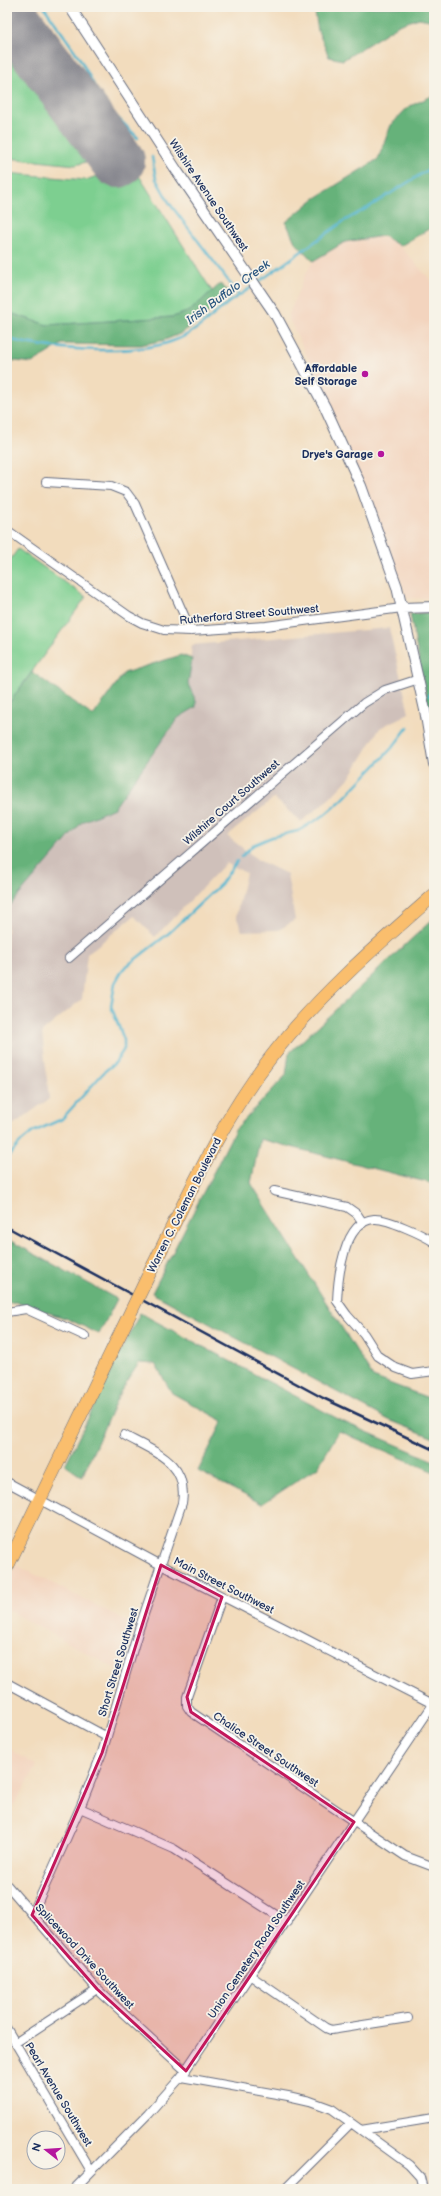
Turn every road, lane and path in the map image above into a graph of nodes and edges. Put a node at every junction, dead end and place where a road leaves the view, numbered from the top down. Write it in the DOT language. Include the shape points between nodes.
graph roads {
  1 [pos="70,7"];
  2 [pos="46,482"];
  3 [pos="7,530"];
  4 [pos="434,607"];
  5 [pos="402,608"];
  6 [pos="191,631"];
  7 [pos="418,679"];
  8 [pos="434,764"];
  9 [pos="434,895"];
  10 [pos="69,958"];
  11 [pos="274,1191"];
  12 [pos="363,1223"];
  13 [pos="434,1242"];
  14 [pos="7,1312"];
  15 [pos="85,1336"];
  16 [pos="434,1371"];
  17 [pos="124,1435"];
  18 [pos="7,1482"];
  19 [pos="40,1500"];
  20 [pos="161,1565"];
  21 [pos="7,1567"];
  22 [pos="222,1596"];
  23 [pos="7,1683"];
  24 [pos="434,1704"];
  25 [pos="107,1737"];
  26 [pos="80,1808"];
  27 [pos="354,1822"];
  28 [pos="434,1867"];
  29 [pos="7,1885"];
  30 [pos="32,1915"];
  31 [pos="287,1922"];
  32 [pos="251,1976"];
  33 [pos="97,1989"];
  34 [pos="408,2018"];
  35 [pos="7,2029"];
  36 [pos="15,2043"];
  37 [pos="184,2074"];
  38 [pos="434,2118"];
  39 [pos="352,2123"];
  40 [pos="361,2130"];
  41 [pos="91,2171"];
  42 [pos="74,2189"];
  43 [pos="285,2189"];
  44 [pos="423,2189"];
  1 -- 5 [label="street, Wilshire Avenue Southwest" via="177,171 275,314 325,407 361,486 380,536"];
  2 -- 6 [label="street" via="111,486 126,492 135,504"];
  3 -- 6 [label="street, Rutherford Street Southwest" via="142,624 164,630"];
  4 -- 5 [label="street"];
  5 -- 6 [label="street, Rutherford Street Southwest" via="266,626"];
  5 -- 7 [label="street, Wilshire Avenue Southwest"];
  7 -- 8 [label="street, Wilshire Avenue Southwest"];
  7 -- 10 [label="street, Wilshire Court Southwest" via="385,690 364,703"];
  9 -- 19 [label="highway, Warren C. Coleman Boulevard, bridge" via="319,1001 270,1058 236,1106 209,1152"];
  11 -- 12 [label="street" via="347,1207 357,1214"];
  12 -- 13 [label="street" via="374,1219 396,1224"];
  12 -- 16 [label="street" via="352,1234 344,1251 337,1301 378,1356 396,1368 412,1374"];
  14 -- 15 [label="street" via="26,1310"];
  17 -- 20 [label="street, Short Street Southwest" via="174,1466 182,1479 182,1502"];
  18 -- 19 [label="street, Main Street Southwest"];
  19 -- 20 [label="street, Main Street Southwest"];
  19 -- 21 [label="highway, Warren C. Coleman Boulevard"];
  20 -- 22 [label="street, Main Street Southwest"];
  20 -- 25 [label="street, Short Street Southwest"];
  22 -- 24 [label="street, Main Street Southwest"];
  22 -- 27 [label="street, Chalice Street Southwest" via="187,1697 190,1712"];
  23 -- 25 [label="street"];
  24 -- 27 [label="street, Union Cemetery Road Southwest"];
  25 -- 26 [label="street, Short Street Southwest"];
  26 -- 30 [label="street, Short Street Southwest"];
  26 -- 31 [label="street" via="174,1849"];
  27 -- 28 [label="street, Chalice Street Southwest" via="405,1856"];
  27 -- 31 [label="street, Union Cemetery Road Southwest"];
  29 -- 30 [label="street, Splicewood Drive Southwest"];
  30 -- 33 [label="street, Splicewood Drive Southwest"];
  31 -- 32 [label="street, Union Cemetery Road Southwest"];
  32 -- 34 [label="street" via="332,2030"];
  32 -- 37 [label="street, Union Cemetery Road Southwest"];
  33 -- 36 [label="street"];
  33 -- 37 [label="street, Splicewood Drive Southwest"];
  35 -- 36 [label="street, Pearl Avenue Southwest"];
  36 -- 41 [label="street, Pearl Avenue Southwest"];
  37 -- 39 [label="street" via="310,2101 332,2109"];
  37 -- 41 [label="street, Union Cemetery Road Southwest"];
  38 -- 40 [label="street"];
  39 -- 40 [label="street"];
  39 -- 43 [label="street"];
  40 -- 44 [label="street" via="410,2165 420,2177"];
  41 -- 42 [label="street, Union Cemetery Road Southwest"];
}
